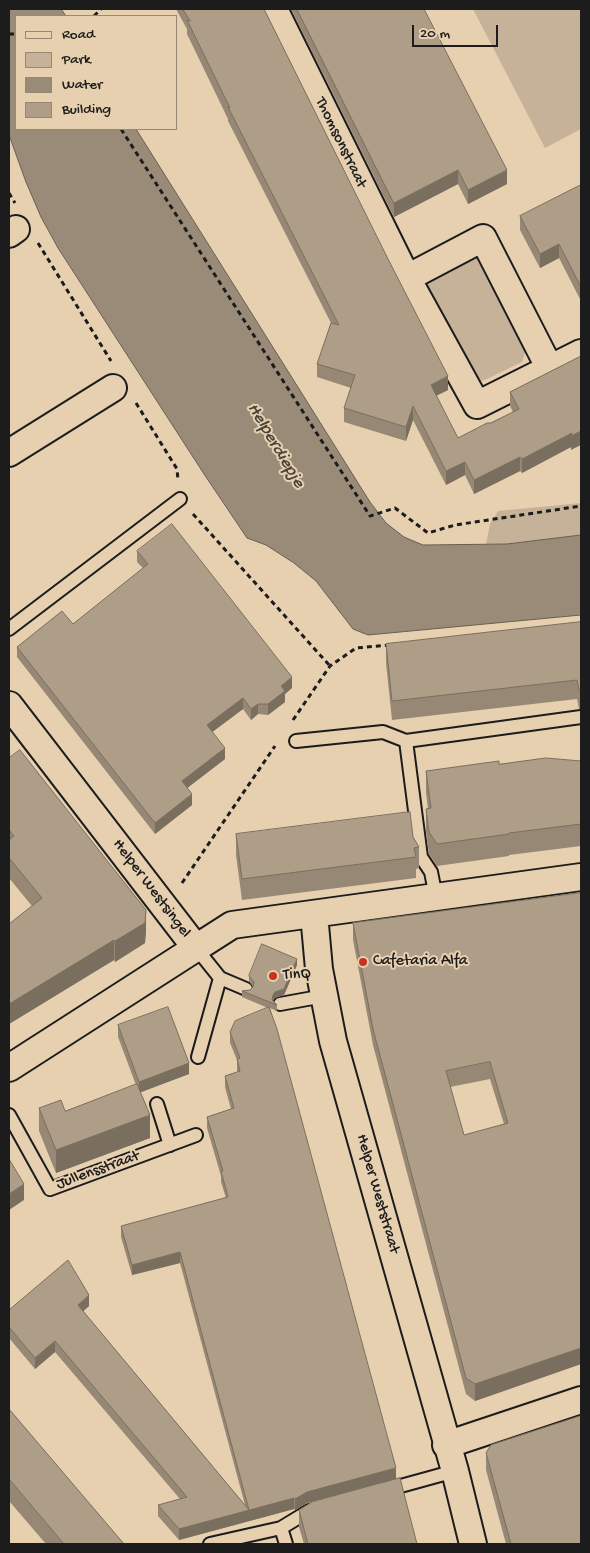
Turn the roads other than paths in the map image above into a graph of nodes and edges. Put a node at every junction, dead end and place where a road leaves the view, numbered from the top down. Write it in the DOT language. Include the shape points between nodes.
graph roads {
  1 [pos="274,9"];
  2 [pos="407,278"];
  3 [pos="581,353"];
  4 [pos="550,369"];
  5 [pos="119,383"];
  6 [pos="9,453"];
  7 [pos="180,499"];
  8 [pos="9,629"];
  9 [pos="9,705"];
  10 [pos="581,717"];
  11 [pos="296,741"];
  12 [pos="406,741"];
  13 [pos="581,877"];
  14 [pos="436,897"];
  15 [pos="314,914"];
  16 [pos="196,948"];
  17 [pos="220,978"];
  18 [pos="246,989"];
  19 [pos="324,996"];
  20 [pos="280,1004"];
  21 [pos="198,1057"];
  22 [pos="9,1068"];
  23 [pos="157,1104"];
  24 [pos="9,1115"];
  25 [pos="196,1135"];
  26 [pos="170,1145"];
  27 [pos="581,1400"];
  28 [pos="446,1444"];
  29 [pos="455,1471"];
  30 [pos="373,1494"];
  31 [pos="327,1506"];
  32 [pos="281,1528"];
  33 [pos="233,1542"];
  34 [pos="210,1544"];
  35 [pos="286,1544"];
  36 [pos="473,1544"];
  1 -- 2 [label="street, Thomsonstraat"];
  2 -- 4 [label="street, Thomsonstraat" via="477,406"];
  2 -- 4 [label="street" via="483,238"];
  3 -- 4 [label="street, Thomsonstraat"];
  5 -- 6 [label="street"];
  7 -- 8 [label="lane"];
  9 -- 16 [label="street, Helper Westsingel"];
  10 -- 12 [label="lane"];
  11 -- 12 [label="lane" via="383,732"];
  12 -- 14 [label="lane" via="421,858 431,872"];
  13 -- 14 [label="street, Helper Westsingel"];
  14 -- 15 [label="street, Helper Westsingel"];
  15 -- 16 [label="street, Helper Westsingel" via="232,925"];
  15 -- 19 [label="street, Helper Weststraat"];
  16 -- 17 [label="lane"];
  16 -- 22 [label="street"];
  17 -- 18 [label="lane"];
  17 -- 21 [label="lane"];
  19 -- 20 [label="lane"];
  19 -- 28 [label="street, Helper Weststraat" via="333,1041"];
  23 -- 26 [label="lane"];
  24 -- 26 [label="lane, Jullensstraat" via="50,1189"];
  25 -- 26 [label="lane, Jullensstraat"];
  27 -- 28 [label="street"];
  28 -- 29 [label="street, Helper Weststraat"];
  29 -- 30 [label="lane"];
  29 -- 36 [label="street, Helper Weststraat"];
  31 -- 32 [label="lane" via="309,1511"];
  32 -- 33 [label="lane"];
  32 -- 35 [label="lane"];
  33 -- 34 [label="lane"];
}
